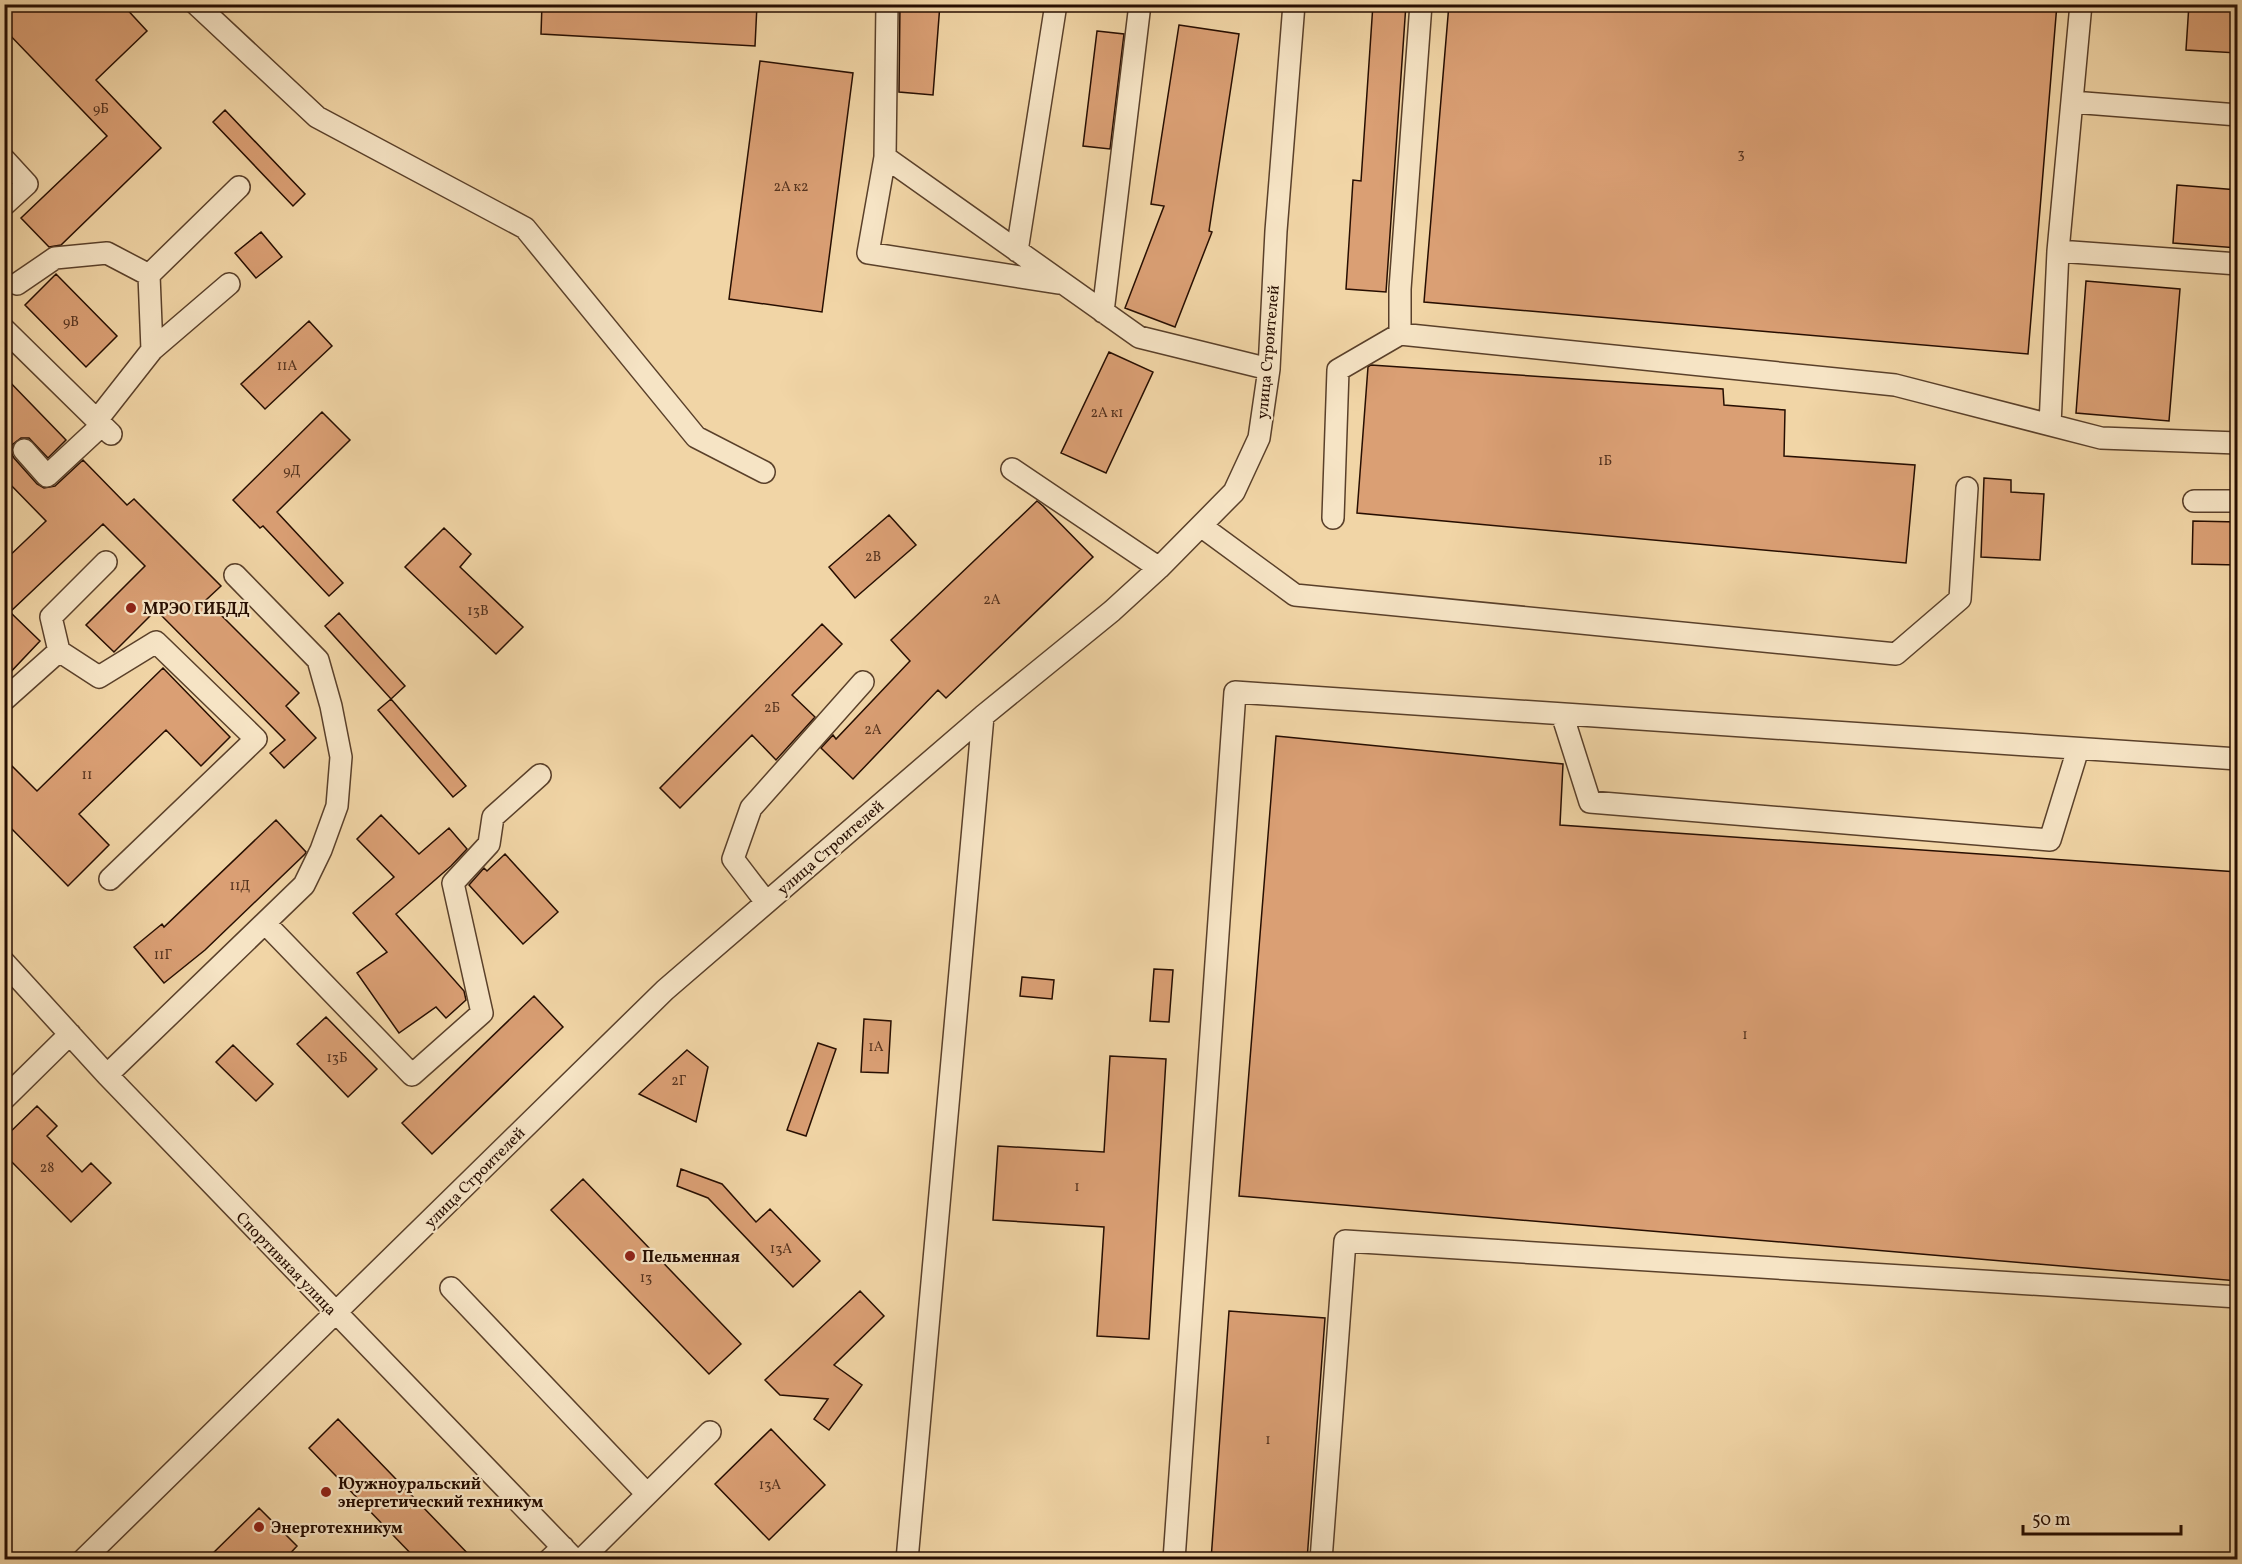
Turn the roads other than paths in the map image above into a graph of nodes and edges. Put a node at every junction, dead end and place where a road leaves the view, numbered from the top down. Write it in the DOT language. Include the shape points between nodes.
graph roads {
  1 [pos="196,4"];
  2 [pos="887,4"];
  3 [pos="1056,4"];
  4 [pos="1140,4"];
  5 [pos="1294,4"];
  6 [pos="1421,4"];
  7 [pos="2081,4"];
  8 [pos="2072,102"];
  9 [pos="2238,115"];
  10 [pos="885,156"];
  11 [pos="4,159"];
  12 [pos="239,187"];
  13 [pos="4,205"];
  14 [pos="1017,251"];
  15 [pos="2058,251"];
  16 [pos="2238,264"];
  17 [pos="149,275"];
  18 [pos="17,284"];
  19 [pos="229,284"];
  20 [pos="1065,285"];
  21 [pos="1103,312"];
  22 [pos="4,329"];
  23 [pos="1400,334"];
  24 [pos="152,350"];
  25 [pos="1269,369"];
  26 [pos="2050,425"];
  27 [pos="103,427"];
  28 [pos="2238,443"];
  29 [pos="24,450"];
  30 [pos="1012,468"];
  31 [pos="764,472"];
  32 [pos="1967,488"];
  33 [pos="2194,501"];
  34 [pos="2238,501"];
  35 [pos="1333,518"];
  36 [pos="1201,526"];
  37 [pos="106,562"];
  38 [pos="1159,568"];
  39 [pos="235,575"];
  40 [pos="59,651"];
  41 [pos="863,682"];
  42 [pos="4,700"];
  43 [pos="1562,714"];
  44 [pos="983,716"];
  45 [pos="2078,749"];
  46 [pos="2238,759"];
  47 [pos="540,775"];
  48 [pos="110,879"];
  49 [pos="766,902"];
  50 [pos="265,923"];
  51 [pos="4,962"];
  52 [pos="70,1034"];
  53 [pos="107,1075"];
  54 [pos="4,1099"];
  55 [pos="451,1288"];
  56 [pos="2238,1297"];
  57 [pos="336,1314"];
  58 [pos="710,1432"];
  59 [pos="647,1494"];
  60 [pos="562,1555"];
  61 [pos="83,1560"];
  62 [pos="581,1560"];
  63 [pos="907,1560"];
  64 [pos="1174,1560"];
  65 [pos="1321,1560"];
  1 -- 31 [label="street" via="317,117 525,228 696,437"];
  2 -- 10 [label="street"];
  3 -- 14 [label="street"];
  4 -- 21 [label="street"];
  5 -- 25 [label="street, улица Строителей"];
  6 -- 23 [label="street"];
  7 -- 8 [label="street"];
  8 -- 9 [label="street"];
  8 -- 15 [label="street"];
  10 -- 14 [label="street"];
  10 -- 20 [label="street" via="868,253"];
  11 -- 13 [label="street" via="27,184"];
  12 -- 17 [label="street"];
  14 -- 20 [label="street"];
  15 -- 16 [label="street"];
  15 -- 26 [label="street"];
  17 -- 18 [label="street" via="107,253 55,258"];
  17 -- 24 [label="street"];
  19 -- 24 [label="street"];
  20 -- 21 [label="street"];
  21 -- 25 [label="street" via="1139,337"];
  22 -- 27 [label="street"];
  23 -- 26 [label="street" via="1895,385"];
  23 -- 35 [label="street" via="1338,370"];
  24 -- 27 [label="street"];
  25 -- 36 [label="street, улица Строителей" via="1259,438 1234,492"];
  26 -- 28 [label="street" via="2102,438"];
  27 -- 29 [label="street" via="47,476"];
  30 -- 38 [label="street"];
  32 -- 36 [label="street" via="1960,599 1896,654 1295,596"];
  33 -- 34 [label="street"];
  36 -- 38 [label="street, улица Строителей"];
  37 -- 40 [label="street" via="51,616"];
  38 -- 44 [label="street, улица Строителей"];
  39 -- 50 [label="street" via="318,660 341,758 337,806 321,850 304,885"];
  40 -- 42 [label="street"];
  40 -- 48 [label="street" via="99,677 156,642 256,739"];
  41 -- 49 [label="street" via="750,808 733,859"];
  43 -- 45 [label="street"];
  43 -- 45 [label="street" via="1590,802 2050,840"];
  43 -- 64 [label="street" via="1235,692"];
  44 -- 49 [label="street, улица Строителей"];
  44 -- 63 [label="street"];
  45 -- 46 [label="street"];
  47 -- 50 [label="street" via="493,817 489,844 453,883 482,1013 412,1075"];
  49 -- 57 [label="street, улица Строителей" via="665,990"];
  50 -- 53 [label="street"];
  51 -- 52 [label="street, Спортивная улица"];
  52 -- 53 [label="street, Спортивная улица"];
  52 -- 54 [label="street"];
  53 -- 57 [label="street, Спортивная улица"];
  55 -- 59 [label="street"];
  56 -- 65 [label="street" via="1345,1241"];
  57 -- 60 [label="street, Спортивная улица"];
  57 -- 61 [label="street, улица Строителей"];
  58 -- 59 [label="street"];
  59 -- 62 [label="street"];
}
